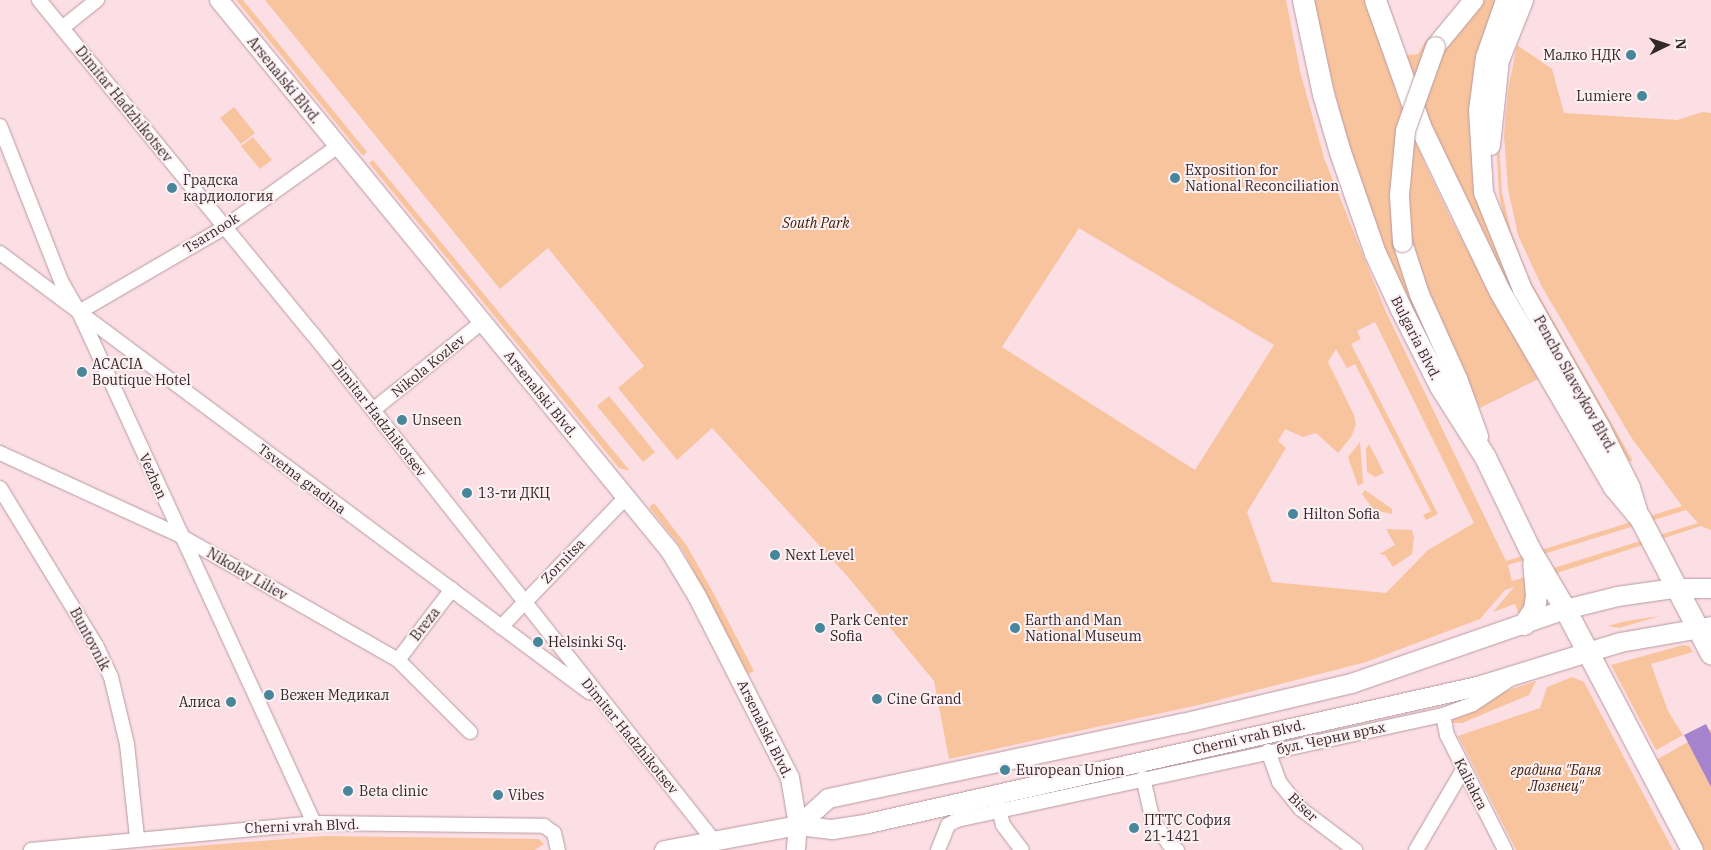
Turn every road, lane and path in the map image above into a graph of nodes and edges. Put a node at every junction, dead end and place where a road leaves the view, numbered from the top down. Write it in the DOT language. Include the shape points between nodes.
graph roads {
  1 [pos="39,0"];
  2 [pos="97,0"];
  3 [pos="219,0"];
  4 [pos="1303,0"];
  5 [pos="1375,0"];
  6 [pos="1456,0"];
  7 [pos="1473,0"];
  8 [pos="1505,0"];
  9 [pos="1523,0"];
  10 [pos="62,28"];
  11 [pos="1435,46"];
  12 [pos="0,126"];
  13 [pos="338,146"];
  14 [pos="225,227"];
  15 [pos="1505,252"];
  16 [pos="0,253"];
  17 [pos="79,312"];
  18 [pos="482,322"];
  19 [pos="373,410"];
  20 [pos="0,453"];
  21 [pos="1485,457"];
  22 [pos="0,488"];
  23 [pos="626,497"];
  24 [pos="1640,518"];
  25 [pos="179,535"];
  26 [pos="1529,548"];
  27 [pos="1674,588"];
  28 [pos="1711,588"];
  29 [pos="452,589"];
  30 [pos="524,602"];
  31 [pos="1566,610"];
  32 [pos="1524,624"];
  33 [pos="501,627"];
  34 [pos="1704,627"];
  35 [pos="1587,652"];
  36 [pos="1711,654"];
  37 [pos="398,660"];
  38 [pos="1518,673"];
  39 [pos="605,705"];
  40 [pos="1443,715"];
  41 [pos="470,732"];
  42 [pos="1268,751"];
  43 [pos="1463,770"];
  44 [pos="1143,778"];
  45 [pos="999,809"];
  46 [pos="314,823"];
  47 [pos="798,825"];
  48 [pos="137,838"];
  49 [pos="714,841"];
  50 [pos="939,845"];
  51 [pos="31,850"];
  52 [pos="558,850"];
  53 [pos="664,850"];
  54 [pos="796,850"];
  55 [pos="1022,850"];
  56 [pos="1177,850"];
  57 [pos="1356,850"];
  58 [pos="1416,850"];
  59 [pos="1505,850"];
  60 [pos="1692,850"];
  1 -- 10 [label="street, Dimitar Hadzhikotsev"];
  2 -- 10 [label="street"];
  3 -- 13 [label="street, Arsenalski Blvd."];
  4 -- 21 [label="main road, Bulgaria Blvd." via="1324,94 1375,253 1440,386"];
  5 -- 24 [label="main road" via="1420,126 1496,283 1614,487"];
  6 -- 11 [label="main road"];
  7 -- 11 [label="main road"];
  8 -- 15 [label="main road, Pencho Slaveykov Blvd." via="1485,57 1477,134 1483,192"];
  9 -- 15 [label="main road, Pencho Slaveykov Blvd." via="1499,60 1491,111 1490,164"];
  10 -- 14 [label="street, Dimitar Hadzhikotsev"];
  11 -- 21 [label="main road, bridge" via="1405,130 1399,195 1402,242 1418,294 1457,378"];
  12 -- 17 [label="street, Vezhen" via="61,281"];
  13 -- 14 [label="street, Tsarnook"];
  13 -- 18 [label="street, Arsenalski Blvd."];
  14 -- 17 [label="street, Tsarnook"];
  14 -- 19 [label="street, Dimitar Hadzhikotsev"];
  15 -- 24 [label="main road, Pencho Slaveykov Blvd." via="1622,469"];
  16 -- 17 [label="street, Tsvetna gradina"];
  17 -- 25 [label="street, Vezhen"];
  17 -- 29 [label="street, Tsvetna gradina"];
  18 -- 19 [label="street, Nikola Kozlev"];
  18 -- 23 [label="street, Arsenalski Blvd."];
  19 -- 30 [label="street, Dimitar Hadzhikotsev"];
  20 -- 25 [label="street, Nikolay Liliev"];
  21 -- 26 [label="main road, Bulgaria Blvd."];
  22 -- 48 [label="street, Buntovnik" via="96,645 110,677 127,744"];
  23 -- 30 [label="street, Zornitsa"];
  23 -- 47 [label="street, Arsenalski Blvd." via="670,551 741,680 790,778"];
  24 -- 27 [label="main road"];
  25 -- 37 [label="street, Nikolay Liliev"];
  25 -- 46 [label="street, Vezhen"];
  26 -- 31 [label="main road, Bulgaria Blvd."];
  26 -- 32 [label="main road" via="1536,576 1536,596 1534,609"];
  27 -- 28 [label="main road, Cherni vrah Blvd."];
  27 -- 31 [label="main road, Cherni vrah Blvd." via="1617,596"];
  27 -- 34 [label="main road"];
  29 -- 33 [label="street, Tsvetna gradina"];
  29 -- 37 [label="street, Breza"];
  30 -- 33 [label="street, Zornitsa"];
  30 -- 39 [label="street, Dimitar Hadzhikotsev"];
  31 -- 32 [label="main road, Cherni vrah Blvd."];
  31 -- 35 [label="main road, Bulgaria Blvd."];
  32 -- 47 [label="main road, Cherni vrah Blvd." via="1398,668 1290,698 828,798"];
  33 -- 39 [label="street, Tsvetna gradina"];
  34 -- 35 [label="main road, Cherni vrah Blvd." via="1640,638"];
  34 -- 36 [label="main road"];
  35 -- 38 [label="main road, Cherni vrah Blvd."];
  35 -- 60 [label="main road, Bulgaria Blvd."];
  37 -- 41 [label="street, Nikolay Liliev"];
  38 -- 40 [label="street, бул. Черни връх" via="1473,704"];
  38 -- 47 [label="main road, Cherni vrah Blvd." via="1439,695 868,823 832,829"];
  39 -- 49 [label="street, Dimitar Hadzhikotsev"];
  40 -- 42 [label="street, бул. Черни връх"];
  40 -- 43 [label="street, Kaliakra" via="1447,735"];
  42 -- 44 [label="street, бул. Черни връх"];
  42 -- 57 [label="street, Biser" via="1279,782 1301,809"];
  43 -- 58 [label="street"];
  43 -- 59 [label="street, Kaliakra"];
  44 -- 45 [label="street, бул. Черни връх"];
  44 -- 56 [label="street" via="1153,821"];
  45 -- 50 [label="street, бул. Черни връх" via="952,822"];
  45 -- 55 [label="street" via="1003,824"];
  46 -- 48 [label="street, Cherni vrah Blvd."];
  46 -- 52 [label="street, Cherni vrah Blvd." via="544,826 554,833"];
  47 -- 49 [label="main road, Cherni vrah Blvd."];
  47 -- 54 [label="street, Arsenalski Blvd."];
  48 -- 51 [label="street, Cherni vrah Blvd."];
  49 -- 53 [label="main road, Cherni vrah Blvd."];
}
